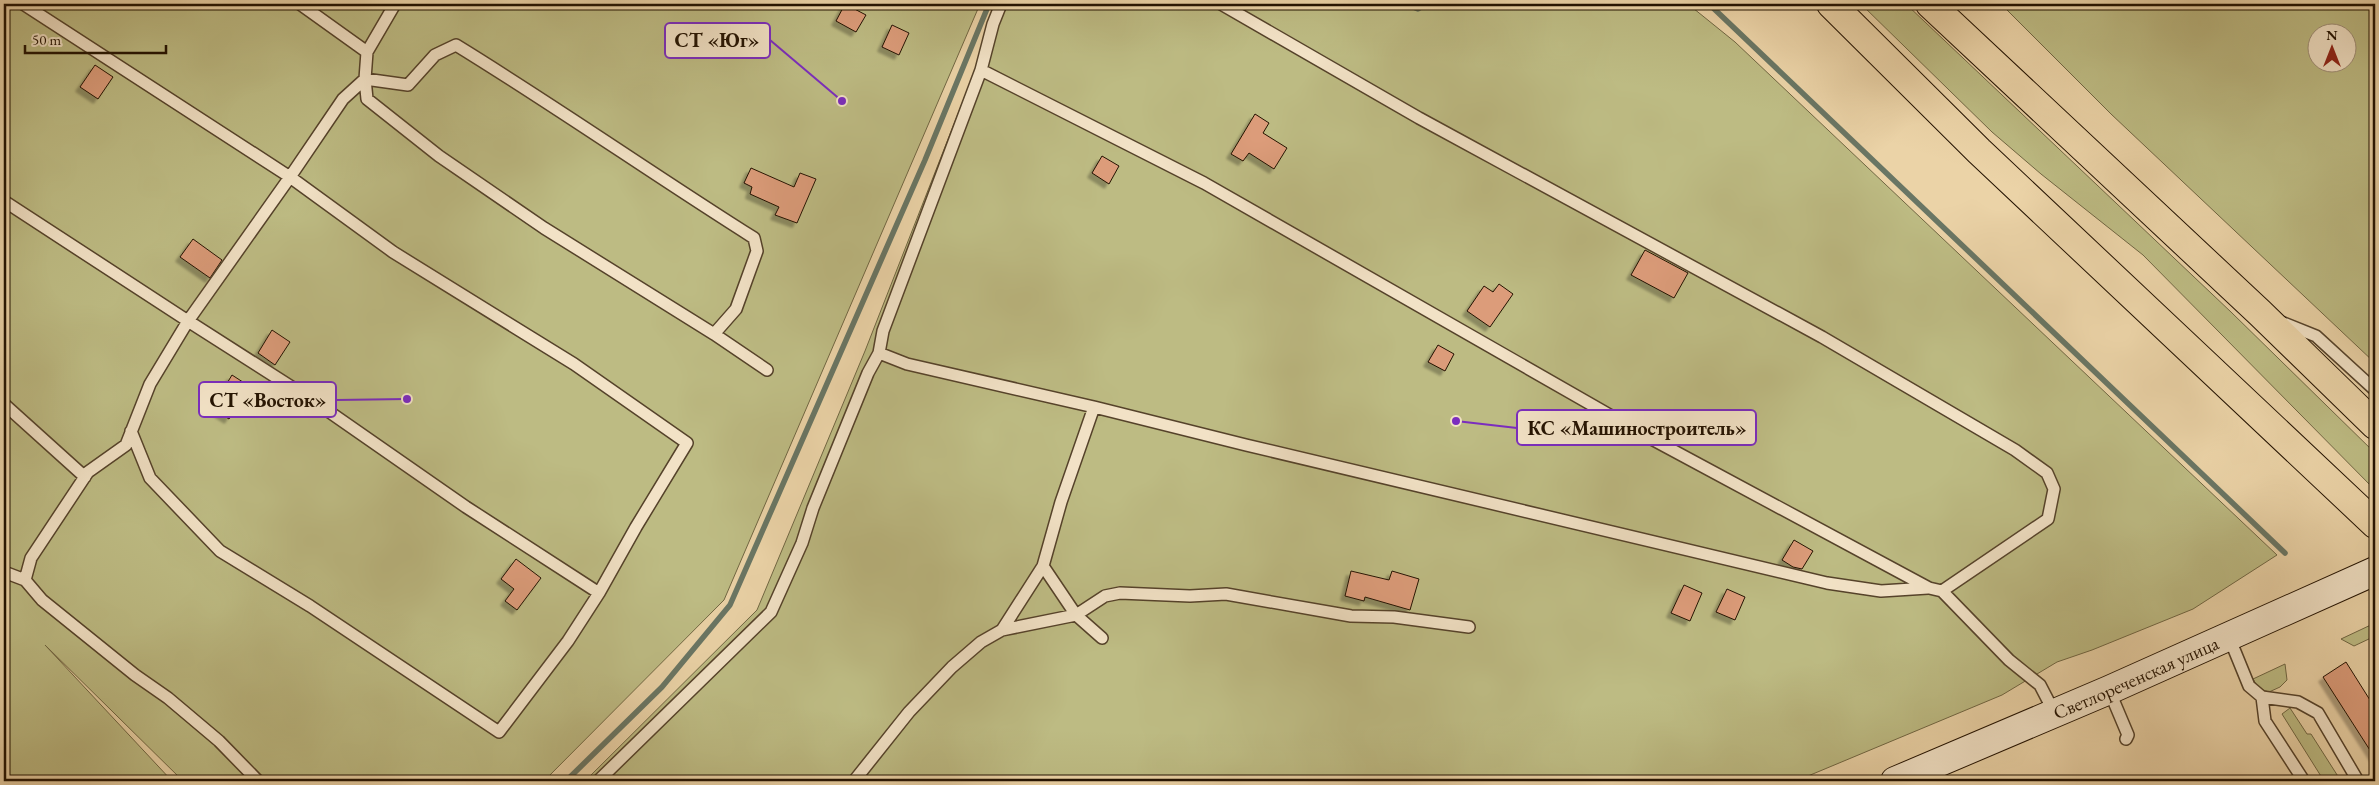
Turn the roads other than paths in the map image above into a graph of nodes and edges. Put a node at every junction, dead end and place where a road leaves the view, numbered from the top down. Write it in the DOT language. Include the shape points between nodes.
graph roads {
  1 [pos="23,4"];
  2 [pos="300,4"];
  3 [pos="395,4"];
  4 [pos="1001,4"];
  5 [pos="1221,4"];
  6 [pos="1831,4"];
  7 [pos="1930,4"];
  8 [pos="367,52"];
  9 [pos="981,70"];
  10 [pos="365,79"];
  11 [pos="290,178"];
  12 [pos="4,201"];
  13 [pos="2260,313"];
  14 [pos="188,321"];
  15 [pos="714,334"];
  16 [pos="879,353"];
  17 [pos="767,370"];
  18 [pos="2375,390"];
  19 [pos="4,404"];
  20 [pos="1094,407"];
  21 [pos="2375,425"];
  22 [pos="131,431"];
  23 [pos="85,477"];
  24 [pos="2375,524"];
  25 [pos="1043,566"];
  26 [pos="2375,571"];
  27 [pos="4,572"];
  28 [pos="25,580"];
  29 [pos="1929,588"];
  30 [pos="1942,591"];
  31 [pos="600,593"];
  32 [pos="1076,615"];
  33 [pos="1470,627"];
  34 [pos="1002,630"];
  35 [pos="2229,636"];
  36 [pos="1102,638"];
  37 [pos="2109,690"];
  38 [pos="2262,697"];
  39 [pos="2054,712"];
  40 [pos="2126,739"];
  41 [pos="1914,776"];
  42 [pos="258,781"];
  43 [pos="598,781"];
  44 [pos="854,781"];
  45 [pos="1895,781"];
  46 [pos="2304,781"];
  47 [pos="2358,781"];
  1 -- 11 [label="lane"];
  2 -- 8 [label="lane"];
  3 -- 8 [label="lane"];
  4 -- 9 [label="lane"];
  5 -- 30 [label="lane" via="1419,118 1822,337 2015,450 2048,473 2054,489 2048,519"];
  6 -- 24 [label="main road" via="1987,158"];
  7 -- 13 [label="main road"];
  8 -- 10 [label="lane"];
  9 -- 16 [label="lane" via="883,330"];
  9 -- 29 [label="lane" via="1204,182 1648,437"];
  10 -- 11 [label="lane" via="342,99"];
  10 -- 15 [label="lane" via="367,99 439,156 544,228"];
  10 -- 15 [label="lane" via="408,85 435,55 456,45 754,238 757,251 736,309"];
  11 -- 14 [label="lane"];
  11 -- 31 [label="lane" via="393,252 574,364 687,443"];
  12 -- 14 [label="lane"];
  13 -- 18 [label="lane" via="2316,336"];
  13 -- 21 [label="main road"];
  14 -- 22 [label="lane" via="150,384"];
  14 -- 31 [label="lane" via="318,404 466,508"];
  15 -- 17 [label="lane"];
  16 -- 20 [label="lane" via="907,364"];
  16 -- 43 [label="lane" via="868,373 772,612"];
  19 -- 23 [label="lane"];
  20 -- 25 [label="lane"];
  20 -- 29 [label="lane" via="1827,583 1881,591"];
  22 -- 23 [label="lane" via="126,445"];
  22 -- 31 [label="lane" via="150,478 220,551 310,606 499,732"];
  23 -- 28 [label="lane" via="31,558"];
  25 -- 32 [label="lane"];
  25 -- 34 [label="lane"];
  26 -- 35 [label="main road, Светлореченская улица"];
  27 -- 28 [label="lane"];
  28 -- 42 [label="lane" via="42,600 219,741"];
  29 -- 30 [label="lane"];
  30 -- 39 [label="lane" via="2009,660 2040,685"];
  32 -- 33 [label="lane" via="1105,596 1120,593 1226,594 1351,616 1394,617"];
  32 -- 34 [label="lane"];
  32 -- 36 [label="lane"];
  34 -- 44 [label="lane" via="981,642 952,667 909,712"];
  35 -- 37 [label="main road, Светлореченская улица"];
  35 -- 38 [label="lane" via="2249,686"];
  37 -- 39 [label="main road, Светлореченская улица"];
  37 -- 40 [label="lane" via="2128,735"];
  38 -- 46 [label="lane" via="2265,721"];
  38 -- 47 [label="lane" via="2298,702 2318,713"];
  39 -- 41 [label="main road, Светлореченская улица"];
  41 -- 45 [label="main road, Светлореченская улица"];
}
